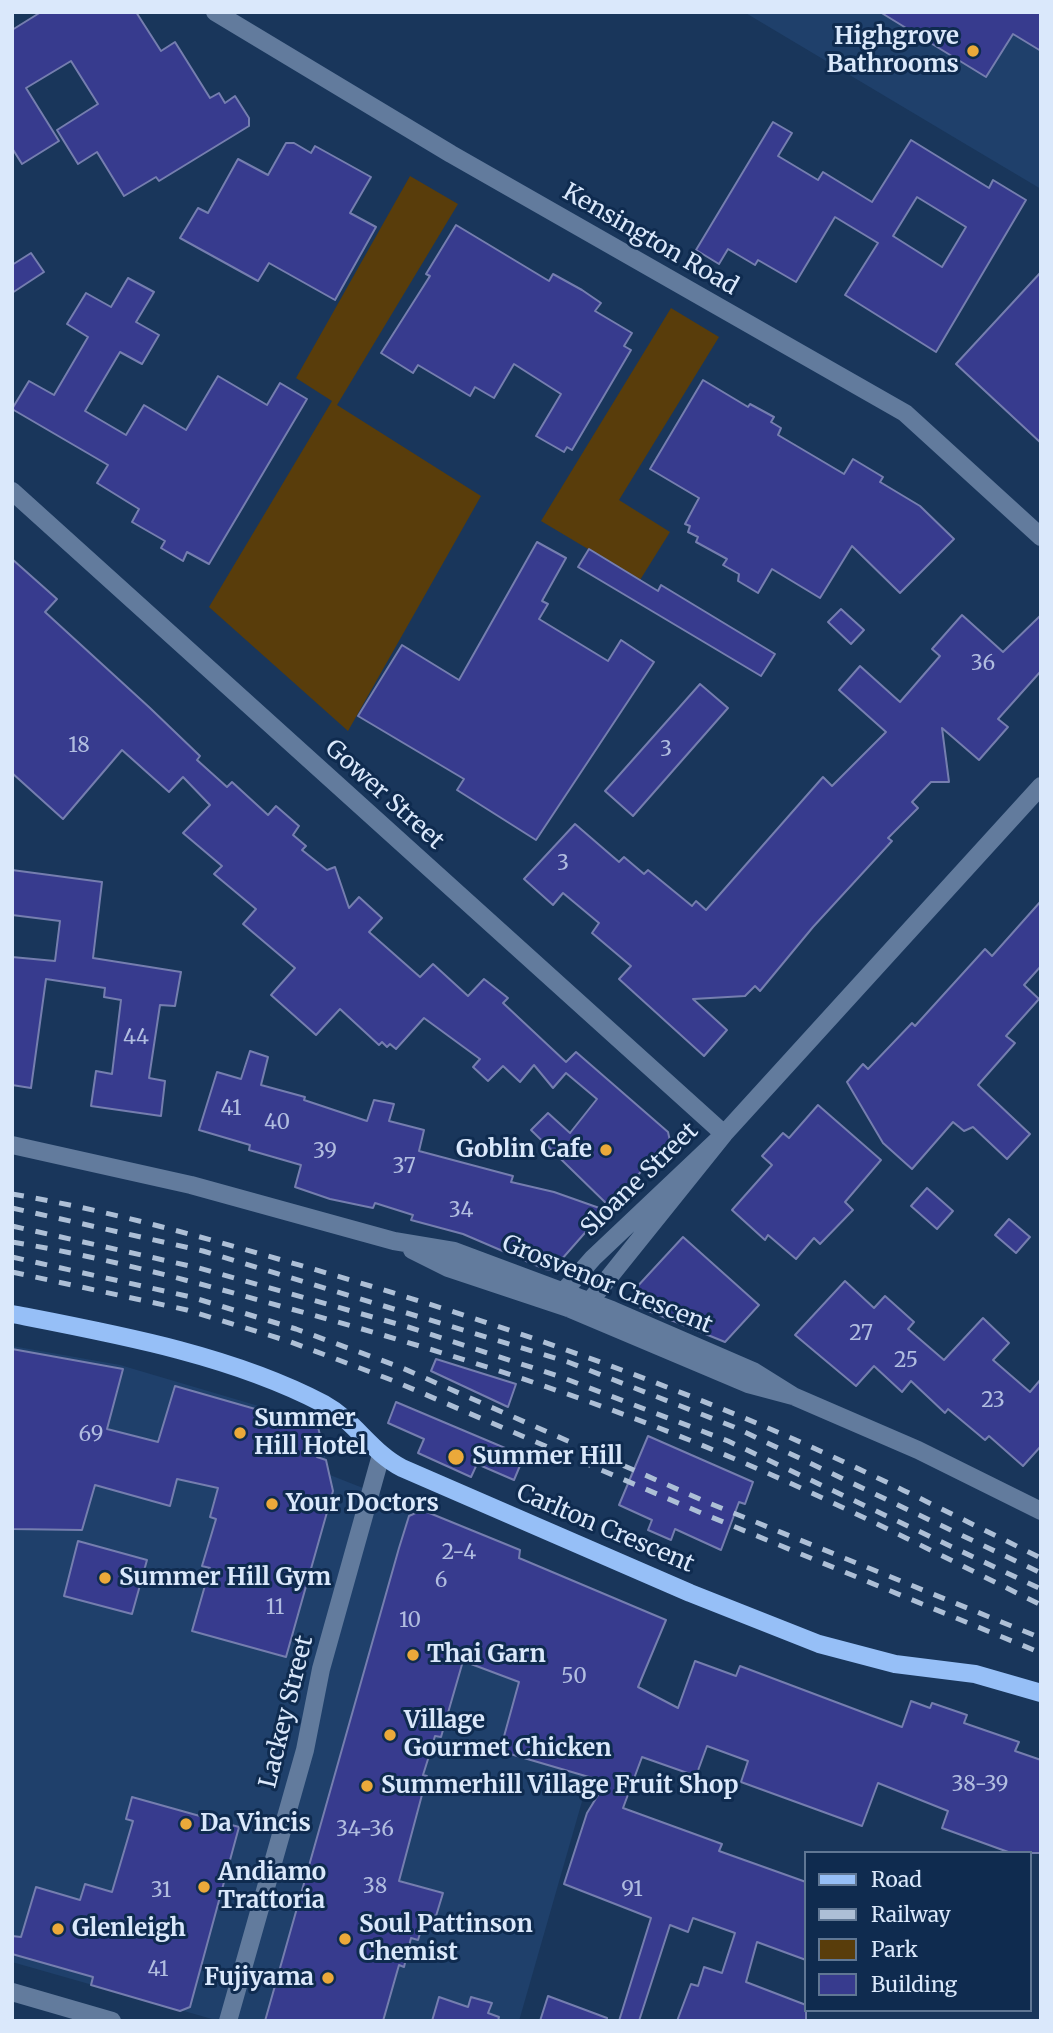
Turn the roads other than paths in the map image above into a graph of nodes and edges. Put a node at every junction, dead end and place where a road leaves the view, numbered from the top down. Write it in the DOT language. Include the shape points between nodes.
graph roads {
  1 [pos="215,12"];
  2 [pos="12,491"];
  3 [pos="1041,537"];
  4 [pos="1041,786"];
  5 [pos="724,1134"];
  6 [pos="12,1145"];
  7 [pos="566,1300"];
  8 [pos="590,1301"];
  9 [pos="12,1314"];
  10 [pos="793,1396"];
  11 [pos="381,1455"];
  12 [pos="1041,1511"];
  13 [pos="1041,1693"];
  14 [pos="12,1992"];
  15 [pos="112,2021"];
  16 [pos="228,2021"];
  1 -- 3 [label="street, Kensington Road" via="450,154 905,413"];
  2 -- 5 [label="street, Gower Street"];
  4 -- 5 [label="street, Sloane Street"];
  5 -- 7 [label="street, Sloane Street" via="593,1258"];
  5 -- 8 [label="street, Sloane Street"];
  6 -- 7 [label="street, Grosvenor Crescent" via="191,1185 394,1241 454,1251"];
  7 -- 8 [label="street"];
  7 -- 10 [label="street, Grosvenor Crescent" via="748,1384"];
  8 -- 10 [label="street, Grosvenor Crescent" via="753,1371"];
  9 -- 11 [label="main road, Carlton Crescent" via="142,1341 273,1382 339,1413"];
  10 -- 12 [label="street, Grosvenor Crescent" via="918,1450"];
  11 -- 13 [label="main road, Carlton Crescent" via="479,1502 819,1644 895,1664 975,1674"];
  11 -- 16 [label="street, Lackey Street" via="321,1669 305,1750"];
  14 -- 15 [label="street"];
}
